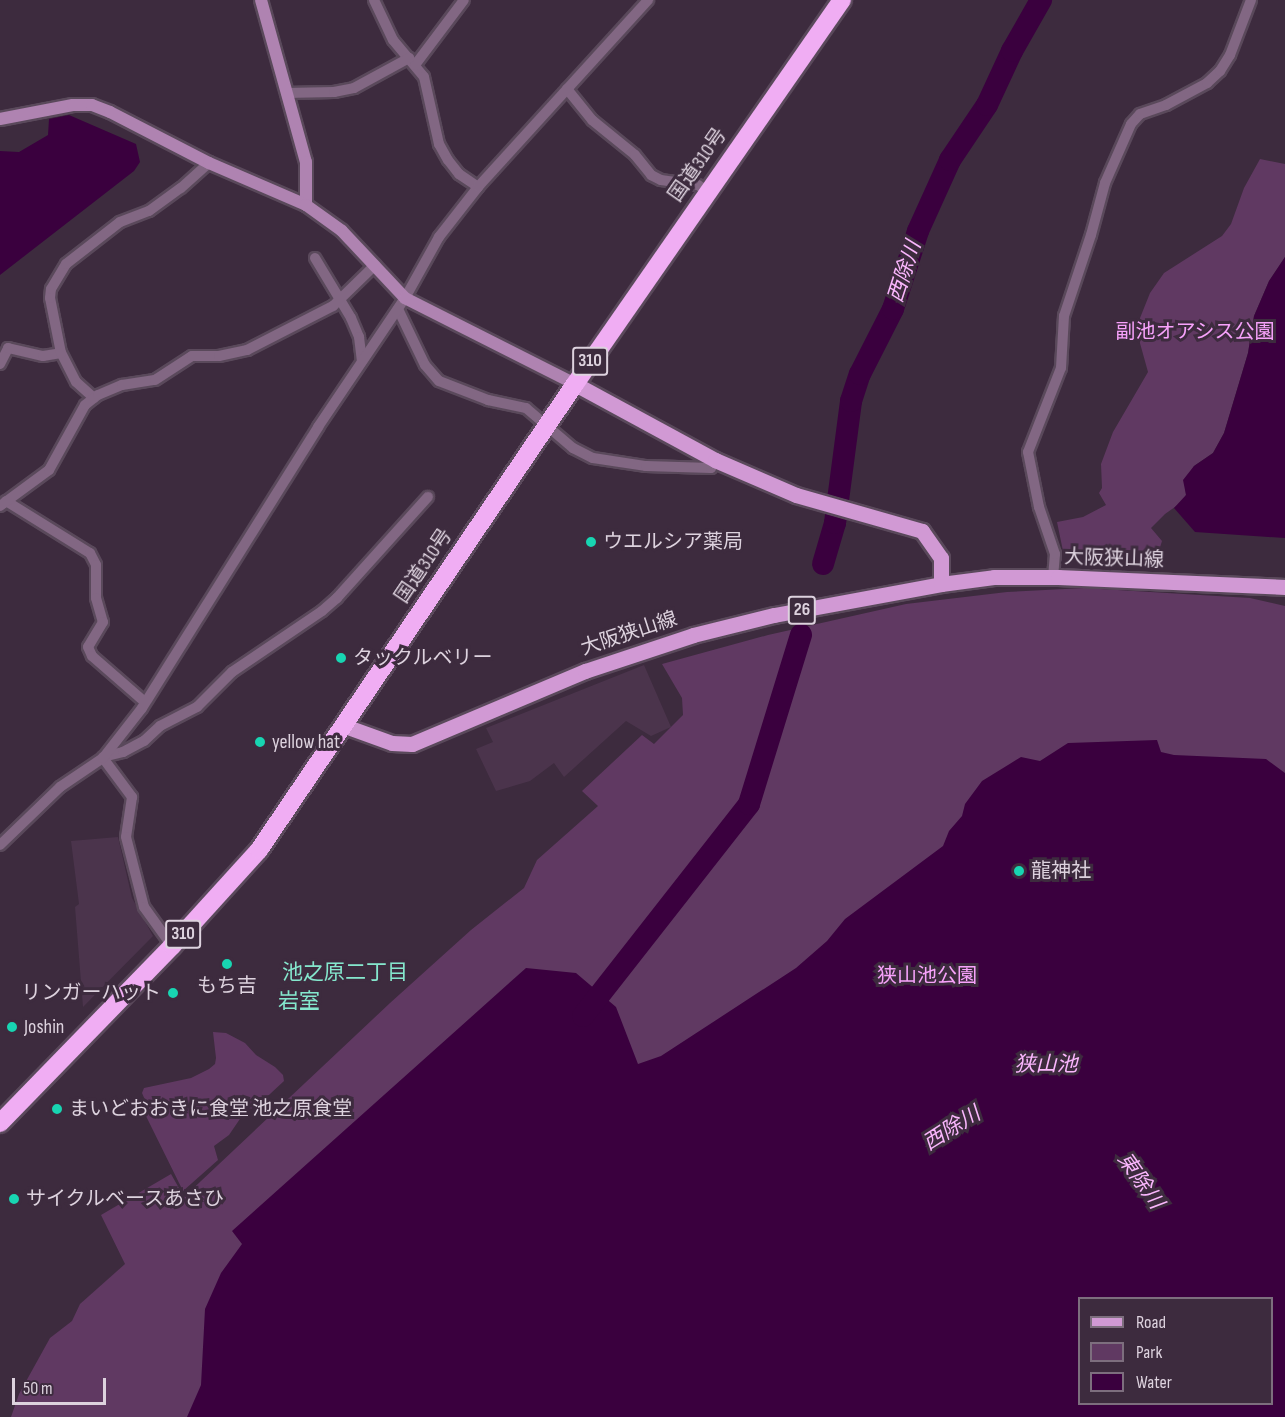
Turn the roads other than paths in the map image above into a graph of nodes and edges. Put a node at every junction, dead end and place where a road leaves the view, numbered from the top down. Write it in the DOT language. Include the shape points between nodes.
graph roads {
  1 [pos="261,0"];
  2 [pos="374,0"];
  3 [pos="464,0"];
  4 [pos="648,0"];
  5 [pos="842,0"];
  6 [pos="1251,0"];
  7 [pos="412,61"];
  8 [pos="567,89"];
  9 [pos="286,93"];
  10 [pos="0,119"];
  11 [pos="209,163"];
  12 [pos="478,187"];
  13 [pos="707,190"];
  14 [pos="306,205"];
  15 [pos="315,258"];
  16 [pos="375,266"];
  17 [pos="405,298"];
  18 [pos="340,300"];
  19 [pos="398,309"];
  20 [pos="61,353"];
  21 [pos="362,361"];
  22 [pos="0,364"];
  23 [pos="575,384"];
  24 [pos="94,398"];
  25 [pos="546,428"];
  26 [pos="715,460"];
  27 [pos="428,497"];
  28 [pos="2,504"];
  29 [pos="1053,577"];
  30 [pos="941,584"];
  31 [pos="1285,587"];
  32 [pos="146,702"];
  33 [pos="342,725"];
  34 [pos="103,758"];
  35 [pos="0,845"];
  36 [pos="172,946"];
  37 [pos="0,1124"];
  1 -- 9 [label="street"];
  2 -- 7 [label="street" via="393,40"];
  3 -- 7 [label="street"];
  4 -- 8 [label="street"];
  5 -- 13 [label="highway, 国道310号 / 310"];
  6 -- 29 [label="street" via="1220,72 1166,105 1140,114 1131,124 1105,183 1064,316 1061,368 1028,452 1054,554"];
  7 -- 9 [label="street" via="354,88"];
  7 -- 12 [label="street" via="424,77 439,144 459,174"];
  8 -- 12 [label="street"];
  8 -- 13 [label="street" via="592,120 636,155 651,175"];
  9 -- 14 [label="street" via="306,162"];
  10 -- 11 [label="street" via="63,106 92,105"];
  11 -- 14 [label="street"];
  11 -- 20 [label="street" via="149,211 120,222 66,264 50,298"];
  12 -- 17 [label="street" via="439,237"];
  13 -- 23 [label="highway, 国道310号 / 310"];
  14 -- 16 [label="street" via="342,231"];
  15 -- 18 [label="street"];
  16 -- 17 [label="street"];
  16 -- 18 [label="street"];
  17 -- 19 [label="street"];
  17 -- 23 [label="street"];
  18 -- 21 [label="street" via="358,337"];
  18 -- 24 [label="street" via="310,320 247,350 192,356 155,380 122,385"];
  19 -- 21 [label="street"];
  19 -- 25 [label="street" via="425,365 439,381 488,400 526,408"];
  20 -- 22 [label="street" via="43,356 8,348"];
  20 -- 24 [label="street" via="76,382"];
  21 -- 32 [label="street"];
  23 -- 25 [label="highway, 国道310号 / 310"];
  23 -- 26 [label="main road"];
  24 -- 28 [label="street" via="85,405 49,470"];
  25 -- 26 [label="street" via="593,458 646,466 711,468"];
  25 -- 33 [label="highway, 国道310号 / 310"];
  26 -- 30 [label="main road" via="796,495 922,531 940,558"];
  27 -- 34 [label="street" via="322,611 232,672 197,707 160,726 144,741"];
  28 -- 32 [label="street" via="90,553 96,565 96,598 103,621 88,647 92,656"];
  29 -- 30 [label="main road, 大阪狭山線 / 26" via="994,577"];
  29 -- 31 [label="main road, 大阪狭山線 / 26"];
  30 -- 33 [label="main road, 大阪狭山線 / 26" via="774,615 693,635 585,670 412,744 392,743"];
  32 -- 34 [label="street"];
  33 -- 36 [label="highway, 国道310号 / 310" via="259,850"];
  34 -- 35 [label="street" via="60,786"];
  34 -- 36 [label="street" via="132,797 126,837 144,907"];
  36 -- 37 [label="highway, 国道310号 / 310"];
}
